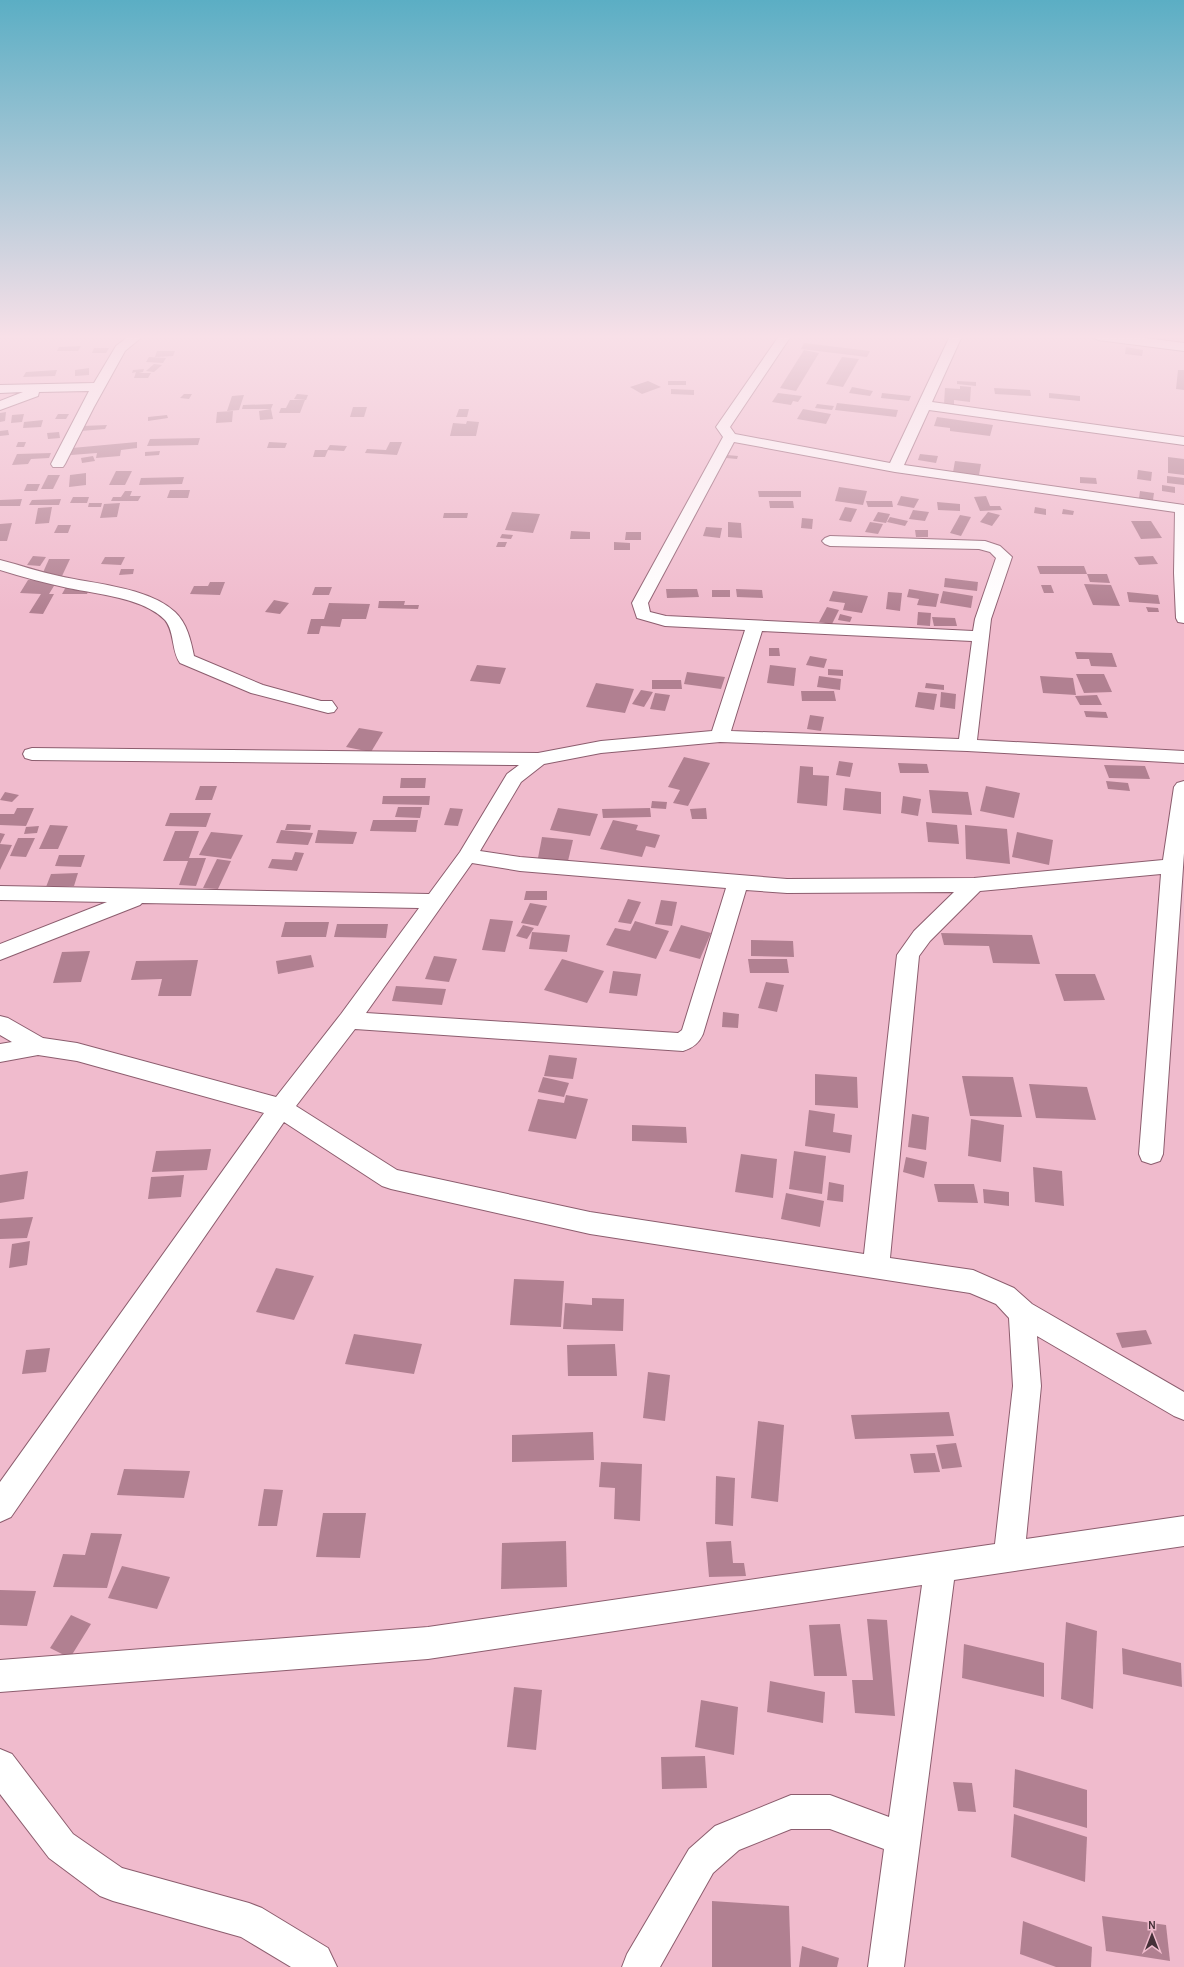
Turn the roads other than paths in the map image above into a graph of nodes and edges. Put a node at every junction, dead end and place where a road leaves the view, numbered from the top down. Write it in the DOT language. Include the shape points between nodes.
graph roads {
  1 [pos="77,428"];
  2 [pos="724,428"];
  3 [pos="913,428"];
  4 [pos="1088,428"];
  5 [pos="730,438"];
  6 [pos="1184,441"];
  7 [pos="58,464"];
  8 [pos="895,468"];
  9 [pos="1183,509"];
  10 [pos="830,541"];
  11 [pos="0,565"];
  12 [pos="1184,618"];
  13 [pos="755,626"];
  14 [pos="981,636"];
  15 [pos="326,705"];
  16 [pos="720,736"];
  17 [pos="968,745"];
  18 [pos="32,754"];
  19 [pos="1184,756"];
  20 [pos="538,759"];
  21 [pos="1184,787"];
  22 [pos="467,856"];
  23 [pos="1172,866"];
  24 [pos="738,882"];
  25 [pos="974,885"];
  26 [pos="0,893"];
  27 [pos="144,896"];
  28 [pos="434,901"];
  29 [pos="0,952"];
  30 [pos="349,1020"];
  31 [pos="0,1024"];
  32 [pos="38,1046"];
  33 [pos="0,1053"];
  34 [pos="281,1108"];
  35 [pos="1151,1154"];
  36 [pos="876,1267"];
  37 [pos="1022,1313"];
  38 [pos="1184,1407"];
  39 [pos="0,1507"];
  40 [pos="1184,1531"];
  41 [pos="1009,1557"];
  42 [pos="940,1567"];
  43 [pos="0,1676"];
  44 [pos="0,1766"];
  45 [pos="903,1839"];
  46 [pos="319,1967"];
  47 [pos="640,1967"];
  48 [pos="886,1967"];
  1 -- 7 [label="street"];
  2 -- 5 [label="street"];
  3 -- 8 [label="street"];
  4 -- 6 [label="street"];
  5 -- 8 [label="street"];
  5 -- 13 [label="street" via="640,603 643,615 665,621"];
  8 -- 9 [label="street"];
  9 -- 12 [label="street"];
  10 -- 14 [label="street" via="980,544 995,549 1004,557 983,619"];
  11 -- 15 [label="street" via="147,602 170,616 179,633 186,659 257,689 328,708"];
  13 -- 14 [label="street"];
  13 -- 16 [label="street"];
  14 -- 17 [label="street"];
  16 -- 17 [label="street"];
  16 -- 20 [label="street" via="601,746"];
  17 -- 19 [label="street"];
  18 -- 20 [label="street"];
  20 -- 22 [label="street" via="514,778"];
  21 -- 23 [label="street"];
  22 -- 24 [label="street" via="520,864"];
  22 -- 28 [label="street"];
  23 -- 25 [label="street"];
  23 -- 35 [label="street"];
  24 -- 25 [label="street" via="787,886"];
  24 -- 30 [label="street" via="692,1034 683,1042"];
  25 -- 36 [label="street" via="922,936 908,955"];
  26 -- 27 [label="street"];
  27 -- 28 [label="street"];
  27 -- 29 [label="street"];
  28 -- 30 [label="street"];
  30 -- 34 [label="street"];
  31 -- 32 [label="street"];
  32 -- 33 [label="street"];
  32 -- 34 [label="street" via="77,1052"];
  34 -- 36 [label="street" via="391,1179 590,1223"];
  34 -- 39 [label="street"];
  36 -- 37 [label="street" via="973,1282 1005,1296"];
  37 -- 38 [label="street"];
  37 -- 41 [label="street" via="1027,1386"];
  40 -- 41 [label="street"];
  41 -- 42 [label="street"];
  42 -- 43 [label="street" via="428,1643"];
  42 -- 45 [label="street"];
  44 -- 46 [label="street" via="61,1846 113,1883 249,1921 315,1961"];
  45 -- 47 [label="street" via="830,1812 791,1812 727,1838 701,1861"];
  45 -- 48 [label="street"];
}
